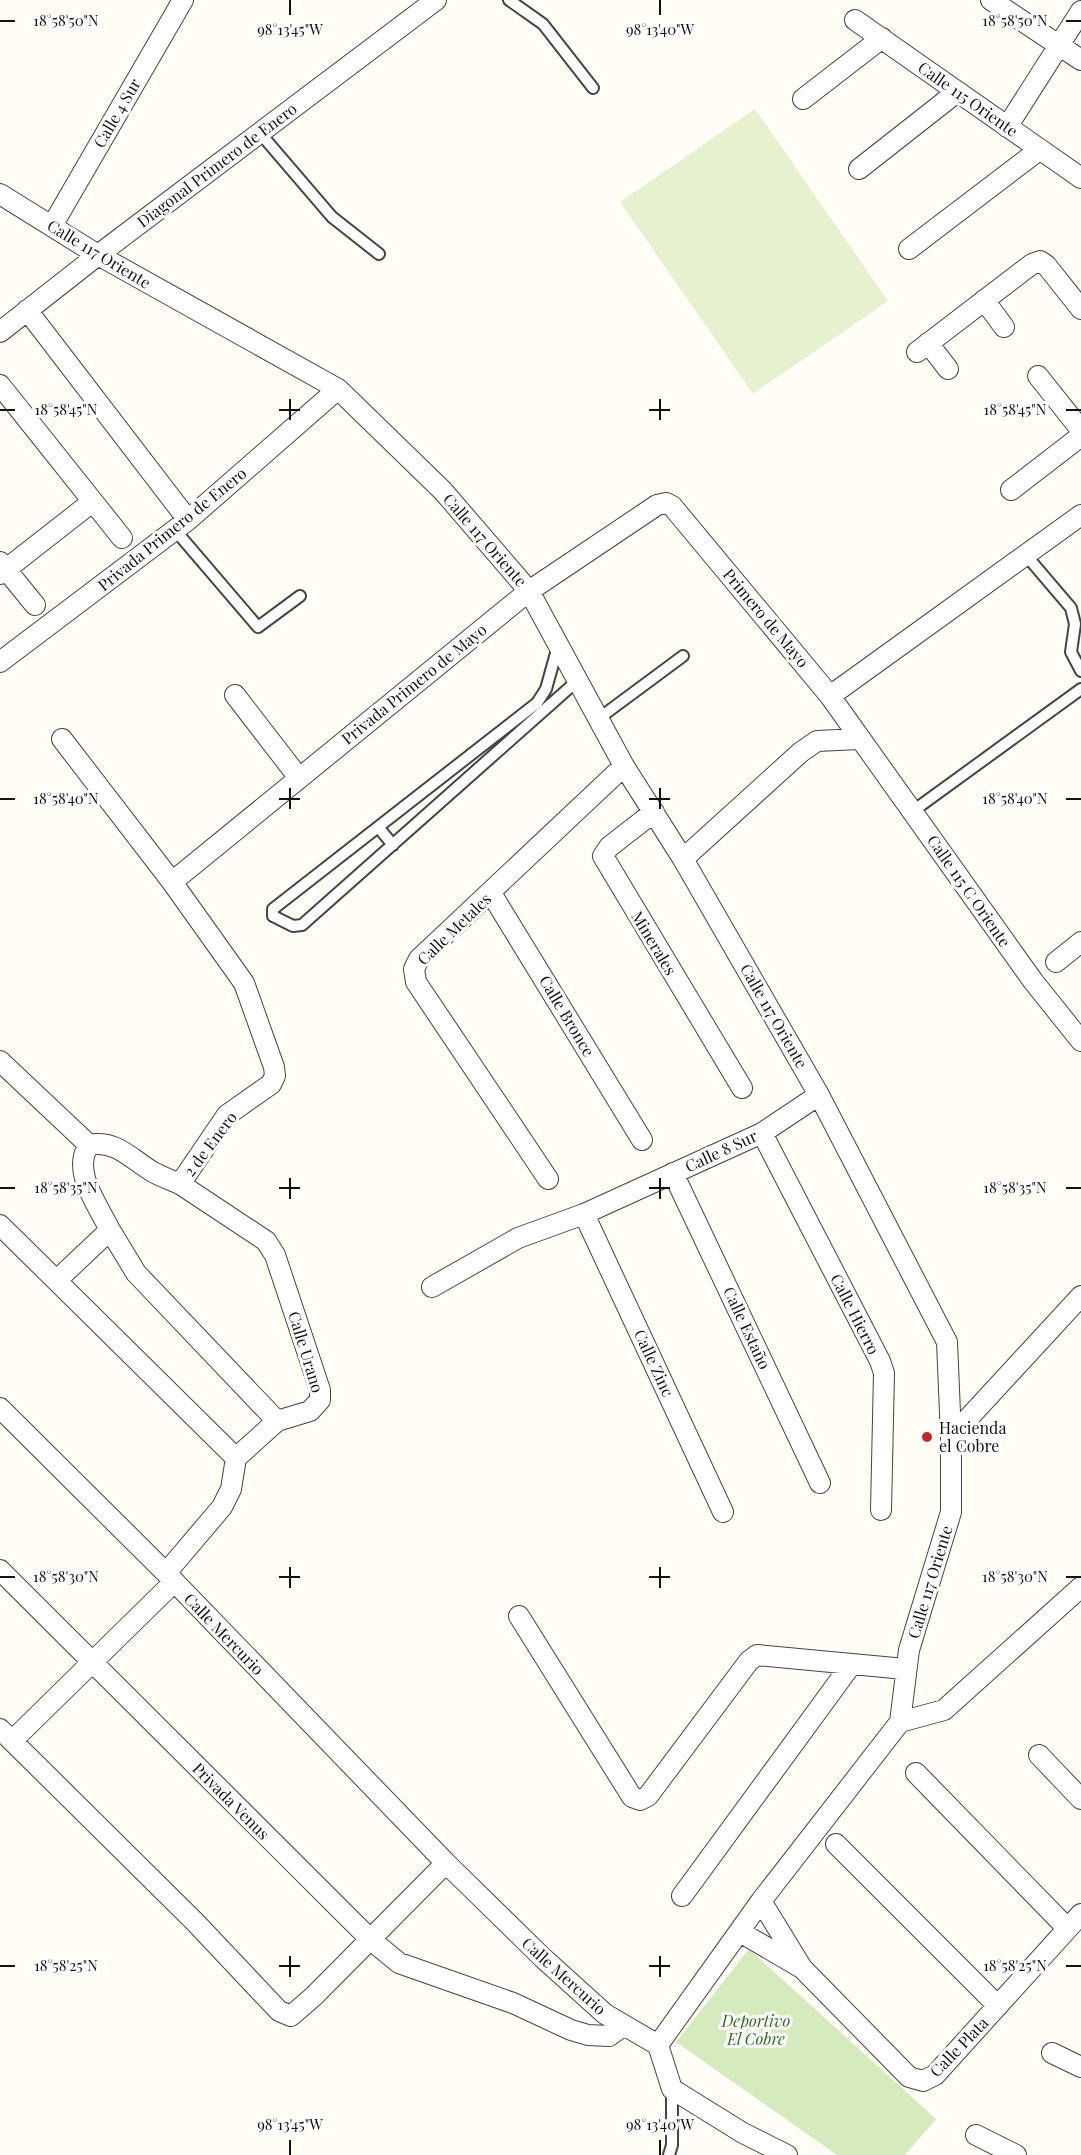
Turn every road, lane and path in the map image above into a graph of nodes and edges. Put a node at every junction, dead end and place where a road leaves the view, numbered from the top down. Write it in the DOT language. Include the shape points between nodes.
graph roads {
  1 [pos="183,0"];
  2 [pos="436,0"];
  3 [pos="509,0"];
  4 [pos="991,0"];
  5 [pos="1081,11"];
  6 [pos="855,20"];
  7 [pos="882,38"];
  8 [pos="1059,45"];
  9 [pos="1081,60"];
  10 [pos="593,88"];
  11 [pos="957,92"];
  12 [pos="803,99"];
  13 [pos="1007,127"];
  14 [pos="260,133"];
  15 [pos="1039,150"];
  16 [pos="860,170"];
  17 [pos="1081,178"];
  18 [pos="0,194"];
  19 [pos="52,226"];
  20 [pos="909,249"];
  21 [pos="379,254"];
  22 [pos="98,255"];
  23 [pos="984,300"];
  24 [pos="1081,309"];
  25 [pos="27,310"];
  26 [pos="2,327"];
  27 [pos="1004,327"];
  28 [pos="948,369"];
  29 [pos="1038,376"];
  30 [pos="0,385"];
  31 [pos="338,389"];
  32 [pos="1081,430"];
  33 [pos="1081,436"];
  34 [pos="1011,490"];
  35 [pos="92,502"];
  36 [pos="666,503"];
  37 [pos="1081,515"];
  38 [pos="182,525"];
  39 [pos="122,538"];
  40 [pos="1025,554"];
  41 [pos="2,568"];
  42 [pos="529,591"];
  43 [pos="300,596"];
  44 [pos="35,605"];
  45 [pos="558,646"];
  46 [pos="683,656"];
  47 [pos="0,662"];
  48 [pos="1081,670"];
  49 [pos="577,681"];
  50 [pos="1081,689"];
  51 [pos="235,695"];
  52 [pos="830,696"];
  53 [pos="598,719"];
  54 [pos="62,739"];
  55 [pos="859,739"];
  56 [pos="467,757"];
  57 [pos="624,766"];
  58 [pos="477,770"];
  59 [pos="299,778"];
  60 [pos="913,811"];
  61 [pos="654,812"];
  62 [pos="378,827"];
  63 [pos="393,845"];
  64 [pos="683,860"];
  65 [pos="172,882"];
  66 [pos="491,893"];
  67 [pos="1081,942"];
  68 [pos="1056,962"];
  69 [pos="1081,1041"];
  70 [pos="0,1061"];
  71 [pos="742,1088"];
  72 [pos="819,1095"];
  73 [pos="762,1132"];
  74 [pos="642,1140"];
  75 [pos="89,1145"];
  76 [pos="673,1173"];
  77 [pos="548,1179"];
  78 [pos="180,1184"];
  79 [pos="584,1214"];
  80 [pos="0,1225"];
  81 [pos="110,1230"];
  82 [pos="57,1280"];
  83 [pos="432,1287"];
  84 [pos="1081,1296"];
  85 [pos="0,1408"];
  86 [pos="277,1421"];
  87 [pos="951,1437"];
  88 [pos="236,1458"];
  89 [pos="820,1483"];
  90 [pos="881,1510"];
  91 [pos="723,1512"];
  92 [pos="0,1570"];
  93 [pos="170,1578"];
  94 [pos="1081,1587"];
  95 [pos="519,1616"];
  96 [pos="92,1662"];
  97 [pos="851,1665"];
  98 [pos="905,1669"];
  99 [pos="900,1722"];
  100 [pos="6,1735"];
  101 [pos="1039,1755"];
  102 [pos="916,1773"];
  103 [pos="1081,1799"];
  104 [pos="836,1844"];
  105 [pos="446,1863"];
  106 [pos="682,1896"];
  107 [pos="761,1901"];
  108 [pos="1081,1914"];
  109 [pos="1066,1928"];
  110 [pos="740,1932"];
  111 [pos="371,1940"];
  112 [pos="802,1968"];
  113 [pos="998,2006"];
  114 [pos="623,2026"];
  115 [pos="658,2045"];
  116 [pos="1052,2053"];
  117 [pos="1081,2067"];
  118 [pos="672,2090"];
  119 [pos="976,2135"];
  120 [pos="669,2155"];
  121 [pos="787,2155"];
  122 [pos="1016,2155"];
  1 -- 19 [label="street, Calle 4 Sur"];
  2 -- 14 [label="street, Diagonal Primero de Enero"];
  3 -- 10 [label="lane" via="543,24"];
  4 -- 8 [label="street"];
  5 -- 8 [label="street"];
  6 -- 7 [label="street, Calle 115 Oriente"];
  7 -- 11 [label="street, Calle 115 Oriente"];
  7 -- 12 [label="street"];
  8 -- 9 [label="street"];
  8 -- 13 [label="street"];
  11 -- 13 [label="street, Calle 115 Oriente"];
  11 -- 16 [label="street"];
  13 -- 15 [label="street, Calle 115 Oriente"];
  14 -- 21 [label="lane" via="320,206"];
  14 -- 22 [label="street, Diagonal Primero de Enero"];
  15 -- 17 [label="street, Calle 115 Oriente"];
  15 -- 20 [label="street"];
  18 -- 19 [label="street, Calle 117 Oriente"];
  19 -- 22 [label="street, Calle 117 Oriente"];
  22 -- 25 [label="street, Diagonal Primero de Enero"];
  22 -- 31 [label="street, Calle 117 Oriente"];
  23 -- 24 [label="street" via="1040,261"];
  23 -- 27 [label="street"];
  23 -- 28 [label="street" via="922,348"];
  25 -- 26 [label="street, Diagonal Primero de Enero"];
  25 -- 38 [label="street"];
  29 -- 32 [label="street"];
  30 -- 35 [label="street"];
  31 -- 38 [label="street, Privada Primero de Enero"];
  31 -- 42 [label="street, Calle 117 Oriente" via="443,491"];
  33 -- 34 [label="street"];
  35 -- 39 [label="street"];
  35 -- 41 [label="street"];
  36 -- 42 [label="street, Privada Primero de Mayo" via="657,504"];
  36 -- 52 [label="street, Primero de Mayo"];
  37 -- 40 [label="street"];
  38 -- 43 [label="lane" via="258,627"];
  38 -- 47 [label="street, Privada Primero de Enero"];
  40 -- 48 [label="lane" via="1071,608 1074,624 1070,644"];
  40 -- 52 [label="street"];
  41 -- 44 [label="street"];
  42 -- 45 [label="street, Calle 117 Oriente"];
  42 -- 59 [label="street, Privada Primero de Mayo"];
  45 -- 49 [label="street, Calle 117 Oriente"];
  45 -- 56 [label="lane" via="542,697"];
  46 -- 53 [label="lane"];
  49 -- 53 [label="street, Calle 117 Oriente"];
  49 -- 58 [label="lane"];
  50 -- 60 [label="lane"];
  51 -- 59 [label="street"];
  52 -- 55 [label="street, Primero de Mayo"];
  53 -- 57 [label="street, Calle 117 Oriente"];
  54 -- 65 [label="street"];
  55 -- 60 [label="street, Calle 115 C Oriente"];
  55 -- 64 [label="street" via="817,741 801,752"];
  56 -- 58 [label="lane"];
  56 -- 62 [label="lane"];
  57 -- 61 [label="street, Calle 117 Oriente"];
  57 -- 66 [label="street, Calle Metales"];
  58 -- 63 [label="lane"];
  59 -- 65 [label="street, Privada Primero de Mayo"];
  60 -- 69 [label="street, Calle 115 C Oriente" via="1033,981"];
  61 -- 64 [label="street, Calle 117 Oriente"];
  61 -- 71 [label="street, Minerales" via="603,855"];
  62 -- 63 [label="lane"];
  62 -- 63 [label="lane" via="273,909 273,916 293,926 302,925"];
  64 -- 72 [label="street, Calle 117 Oriente"];
  65 -- 78 [label="street, 2 de Enero" via="244,983 275,1076 271,1084 227,1116"];
  66 -- 74 [label="street, Calle Bronce"];
  66 -- 77 [label="street, Calle Metales" via="419,959 414,969 416,982"];
  67 -- 68 [label="street"];
  70 -- 75 [label="street"];
  72 -- 73 [label="street, Calle 8 Sur"];
  72 -- 87 [label="street, Calle 117 Oriente" via="943,1331 949,1355"];
  73 -- 76 [label="street, Calle 8 Sur"];
  73 -- 90 [label="street, Calle Hierro" via="880,1361 885,1386"];
  75 -- 78 [label="street, 2 de Enero" via="100,1142 115,1147"];
  75 -- 81 [label="street" via="82,1167"];
  76 -- 79 [label="street, Calle 8 Sur"];
  76 -- 89 [label="street, Calle Estaño"];
  78 -- 86 [label="street, Calle Urano" via="266,1241 275,1255 320,1390 320,1400 310,1411"];
  79 -- 83 [label="street, Calle 8 Sur" via="518,1238"];
  79 -- 91 [label="street, Calle Zinc"];
  80 -- 82 [label="street"];
  81 -- 82 [label="street"];
  81 -- 86 [label="street" via="136,1274"];
  82 -- 88 [label="street"];
  84 -- 87 [label="street"];
  85 -- 93 [label="street, Calle Mercurio"];
  86 -- 88 [label="street, Calle Urano"];
  87 -- 98 [label="street, Calle 117 Oriente" via="951,1512"];
  88 -- 93 [label="street" via="231,1489 222,1507"];
  92 -- 96 [label="street, Privada Venus"];
  93 -- 96 [label="street"];
  93 -- 105 [label="street, Calle Mercurio"];
  94 -- 99 [label="street" via="944,1710"];
  95 -- 97 [label="street" via="632,1797 640,1800 648,1796 757,1655"];
  96 -- 100 [label="street"];
  96 -- 111 [label="street, Privada Venus"];
  97 -- 98 [label="street"];
  97 -- 106 [label="street"];
  98 -- 99 [label="street, Calle 117 Oriente"];
  99 -- 107 [label="street, Calle 117 Oriente"];
  100 -- 111 [label="street" via="279,2011 291,2016"];
  101 -- 103 [label="street"];
  102 -- 109 [label="street"];
  104 -- 113 [label="street"];
  105 -- 111 [label="street"];
  105 -- 114 [label="street, Calle Mercurio" via="586,1999"];
  107 -- 110 [label="street, Calle 117 Oriente"];
  107 -- 112 [label="street, Calle Plata"];
  108 -- 109 [label="street, Calle Plata"];
  109 -- 113 [label="street, Calle Plata"];
  110 -- 112 [label="street, Calle Plata"];
  110 -- 115 [label="street, Calle 117 Oriente"];
  111 -- 114 [label="street, Privada Venus" via="399,1963 513,2003 571,2030 609,2036"];
  112 -- 113 [label="street, Calle Plata" via="915,2080 929,2080 935,2075"];
  114 -- 115 [label="street, Calle Mercurio"];
  115 -- 118 [label="street"];
  116 -- 117 [label="street"];
  118 -- 120 [label="lane"];
  118 -- 121 [label="street"];
  119 -- 122 [label="street"];
}
